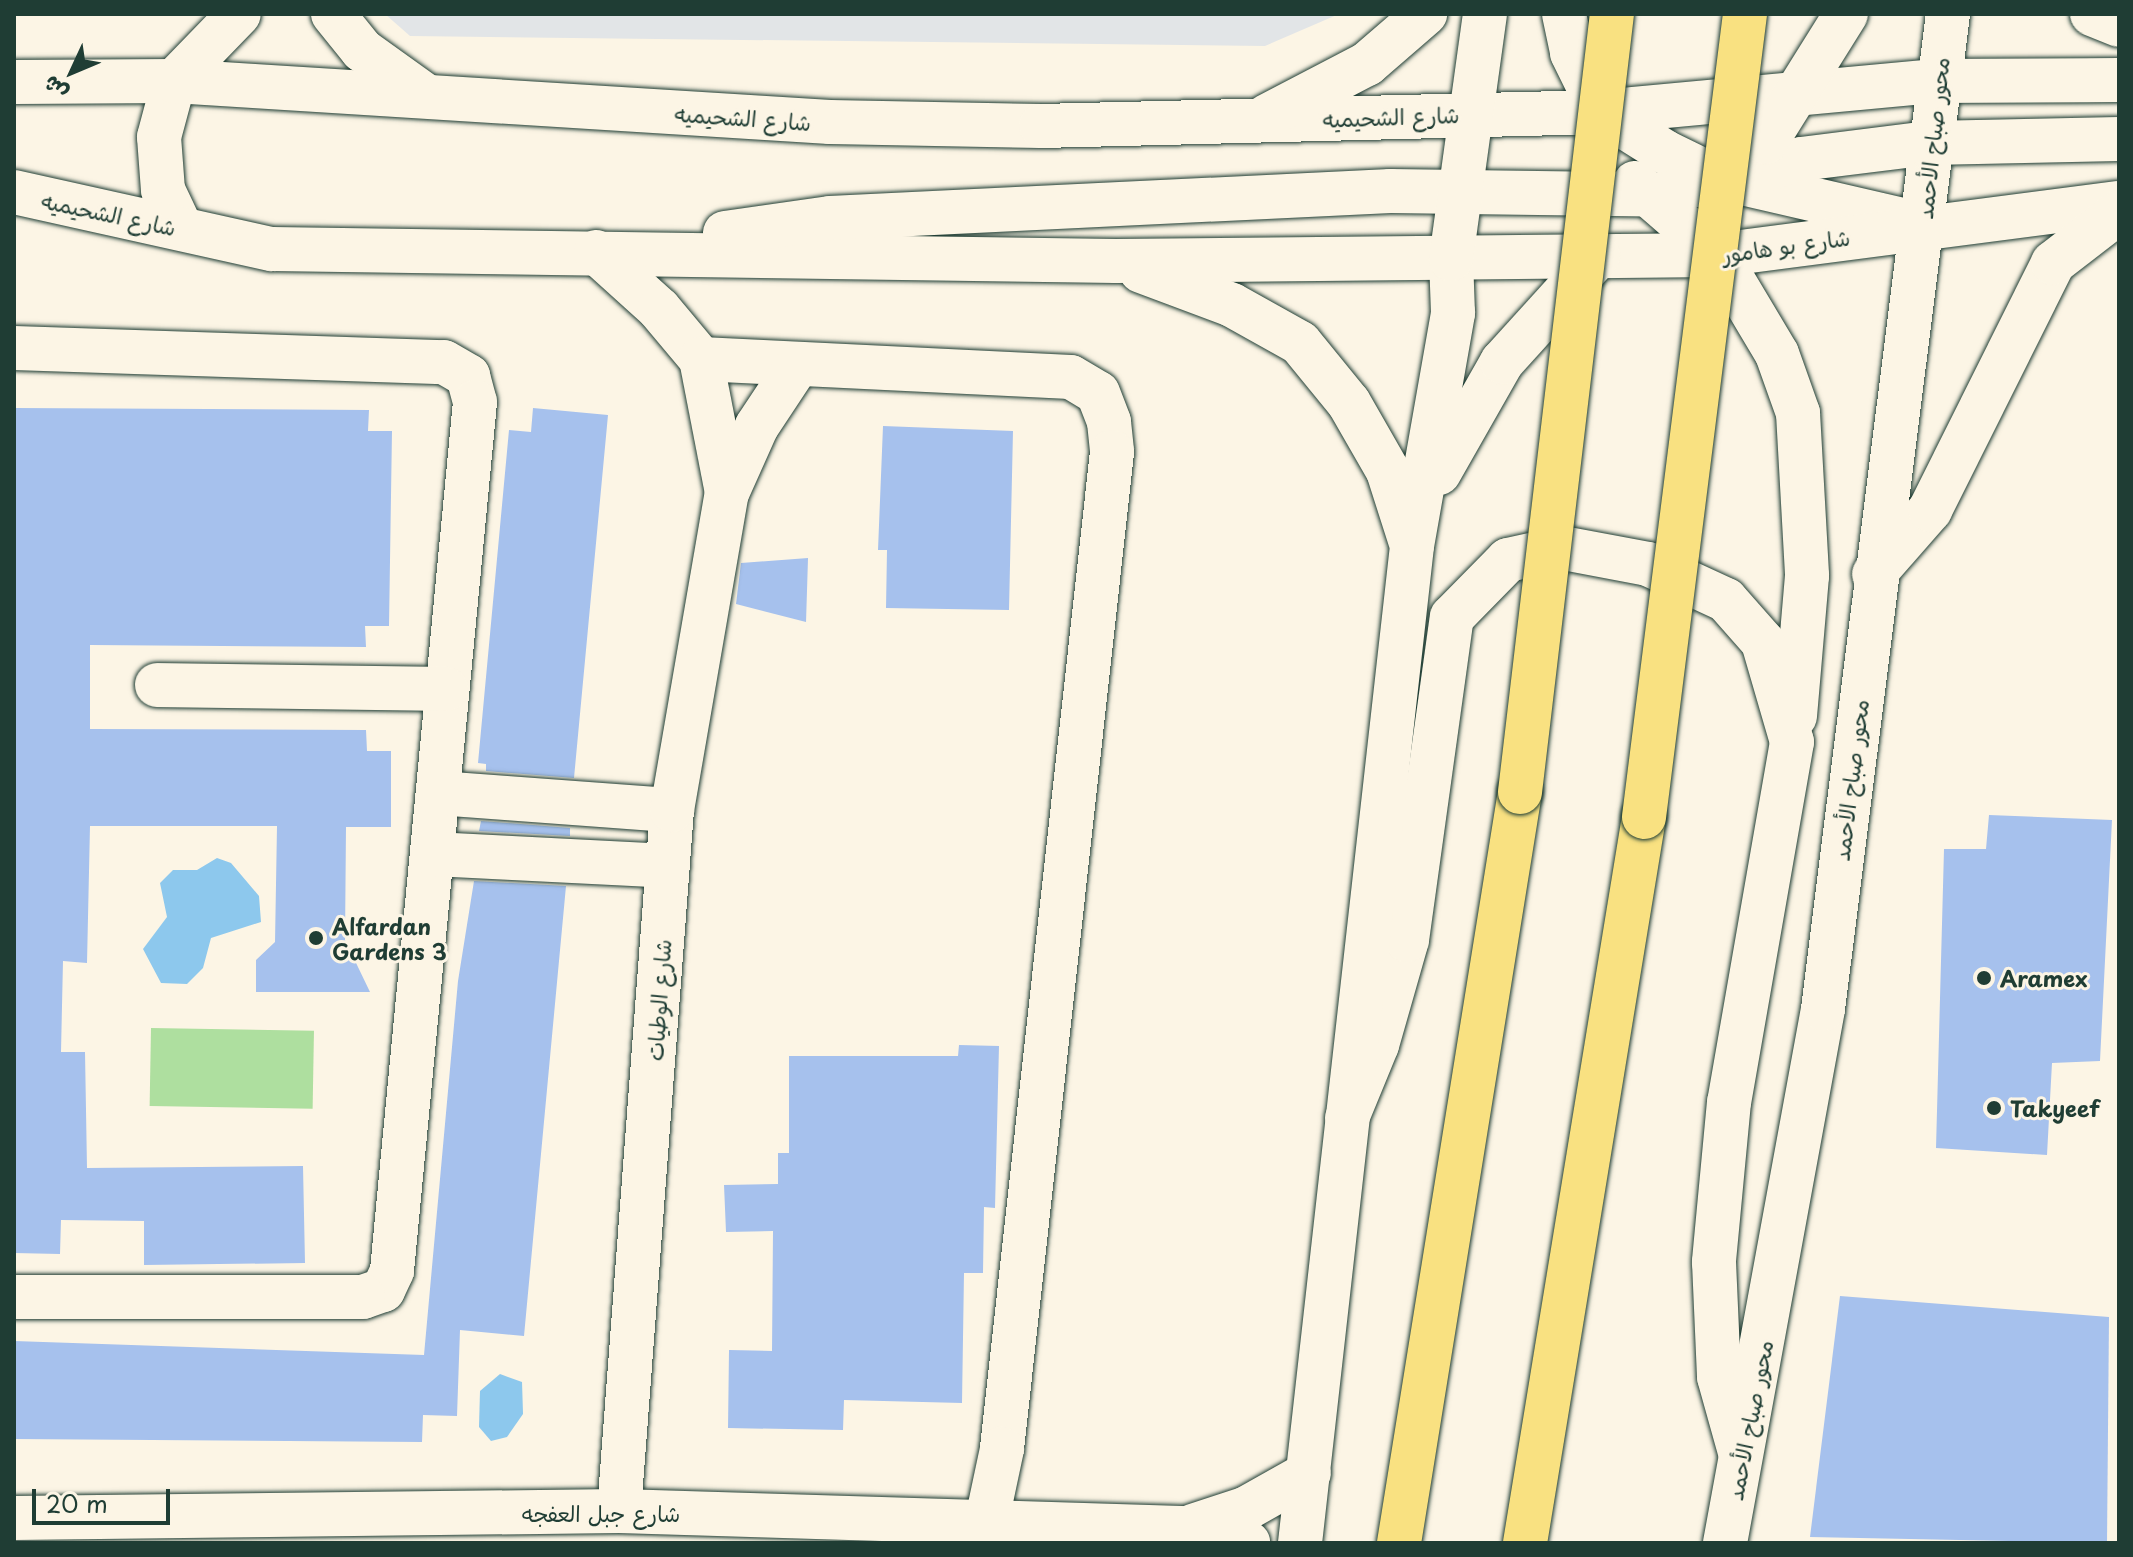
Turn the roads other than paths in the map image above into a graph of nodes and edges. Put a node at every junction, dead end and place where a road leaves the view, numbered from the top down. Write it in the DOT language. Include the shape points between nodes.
graph roads {
  1 [pos="239,14"];
  2 [pos="333,14"];
  3 [pos="1425,14"];
  4 [pos="1485,14"];
  5 [pos="1564,14"];
  6 [pos="1612,14"];
  7 [pos="1745,14"];
  8 [pos="1846,14"];
  9 [pos="1948,14"];
  10 [pos="2092,14"];
  11 [pos="2119,25"];
  12 [pos="2119,80"];
  13 [pos="174,81"];
  14 [pos="1934,81"];
  15 [pos="14,82"];
  16 [pos="1799,93"];
  17 [pos="426,96"];
  18 [pos="1601,112"];
  19 [pos="1473,113"];
  20 [pos="1257,122"];
  21 [pos="2119,139"];
  22 [pos="1930,143"];
  23 [pos="1723,179"];
  24 [pos="1459,191"];
  25 [pos="14,192"];
  26 [pos="1659,203"];
  27 [pos="2119,203"];
  28 [pos="2119,212"];
  29 [pos="1924,225"];
  30 [pos="181,228"];
  31 [pos="596,252"];
  32 [pos="1718,255"];
  33 [pos="1451,259"];
  34 [pos="1593,260"];
  35 [pos="1116,261"];
  36 [pos="14,348"];
  37 [pos="701,359"];
  38 [pos="796,367"];
  39 [pos="727,493"];
  40 [pos="1412,546"];
  41 [pos="1874,574"];
  42 [pos="157,685"];
  43 [pos="446,689"];
  44 [pos="1792,742"];
  45 [pos="438,793"];
  46 [pos="672,810"];
  47 [pos="433,854"];
  48 [pos="668,866"];
  49 [pos="1347,1118"];
  50 [pos="14,1297"];
  51 [pos="1740,1452"];
  52 [pos="1309,1473"];
  53 [pos="619,1511"];
  54 [pos="14,1518"];
  55 [pos="1187,1528"];
  56 [pos="983,1533"];
  57 [pos="1248,1543"];
  58 [pos="1300,1543"];
  59 [pos="1399,1543"];
  60 [pos="1525,1543"];
  61 [pos="1725,1543"];
  1 -- 13 [label="street"];
  2 -- 17 [label="street" via="362,50"];
  3 -- 20 [label="street" via="1367,64"];
  4 -- 19 [label="street"];
  5 -- 18 [label="street" via="1572,53"];
  6 -- 59 [label="highway, bridge" via="1520,792"];
  7 -- 60 [label="highway, bridge" via="1644,817"];
  8 -- 16 [label="street"];
  9 -- 14 [label="street, محور صباح الأحمد"];
  10 -- 11 [label="street"];
  12 -- 14 [label="street"];
  13 -- 15 [label="street, شارع الشحيميه"];
  13 -- 17 [label="street, شارع الشحيميه"];
  13 -- 30 [label="street" via="159,137 163,190"];
  14 -- 16 [label="street"];
  14 -- 22 [label="street, محور صباح الأحمد"];
  16 -- 18 [label="street"];
  16 -- 23 [label="street" via="1766,142"];
  17 -- 20 [label="street, شارع الشحيميه" via="830,122"];
  18 -- 19 [label="street"];
  18 -- 23 [label="street"];
  19 -- 20 [label="street, شارع الشحيميه"];
  19 -- 24 [label="street"];
  19 -- 26 [label="street" via="1586,145"];
  21 -- 22 [label="street"];
  22 -- 23 [label="street" via="1801,159"];
  22 -- 29 [label="street, محور صباح الأحمد"];
  23 -- 26 [label="street"];
  23 -- 29 [label="street"];
  24 -- 26 [label="street"];
  24 -- 31 [label="street" via="830,218"];
  24 -- 33 [label="street"];
  25 -- 30 [label="street, شارع الشحيميه"];
  26 -- 32 [label="street"];
  26 -- 34 [label="street"];
  27 -- 29 [label="street, شارع بو هامور"];
  28 -- 41 [label="street" via="2053,263 1930,510"];
  29 -- 32 [label="street, شارع بو هامور"];
  29 -- 41 [label="street, محور صباح الأحمد"];
  30 -- 31 [label="street, شارع الشحيميه" via="272,249"];
  31 -- 35 [label="street, شارع الشحيميه"];
  31 -- 37 [label="street, شارع الوطيات" via="659,309"];
  32 -- 34 [label="street, شارع بو هامور"];
  32 -- 44 [label="street" via="1777,354 1798,413 1807,576"];
  33 -- 34 [label="street, شارع بو هامور"];
  33 -- 35 [label="street, شارع الشحيميه"];
  33 -- 40 [label="street" via="1453,313"];
  34 -- 40 [label="street" via="1502,362 1465,420"];
  35 -- 40 [label="street" via="1232,305 1300,343 1349,403 1388,471"];
  36 -- 43 [label="street" via="444,362 468,376 475,402"];
  37 -- 38 [label="street"];
  37 -- 39 [label="street, شارع الوطيات"];
  38 -- 39 [label="street, شارع الوطيات" via="757,426"];
  38 -- 56 [label="street" via="1071,377 1098,393 1109,422 1112,452 1002,1449"];
  39 -- 46 [label="street, شارع الوطيات"];
  40 -- 49 [label="street"];
  41 -- 51 [label="street, محور صباح الأحمد" via="1823,1009"];
  42 -- 43 [label="street"];
  43 -- 45 [label="street"];
  44 -- 49 [label="street" via="1763,642 1726,600 1648,564 1563,548 1508,560 1477,585 1452,617 1407,940 1377,1045"];
  44 -- 51 [label="street" via="1729,1102 1714,1262 1719,1377"];
  45 -- 46 [label="street"];
  45 -- 47 [label="street"];
  46 -- 48 [label="street, شارع الوطيات"];
  47 -- 48 [label="street"];
  47 -- 50 [label="street" via="392,1271 383,1290 363,1297"];
  48 -- 53 [label="street, شارع الوطيات"];
  49 -- 52 [label="street"];
  51 -- 61 [label="street, محور صباح الأحمد"];
  52 -- 55 [label="street, شارع جبل العفجه" via="1247,1508"];
  52 -- 58 [label="street"];
  53 -- 54 [label="street, شارع جبل العفجه"];
  53 -- 56 [label="street, شارع جبل العفجه"];
  55 -- 56 [label="street, شارع جبل العفجه"];
  55 -- 57 [label="street, شارع جبل العفجه"];
}
